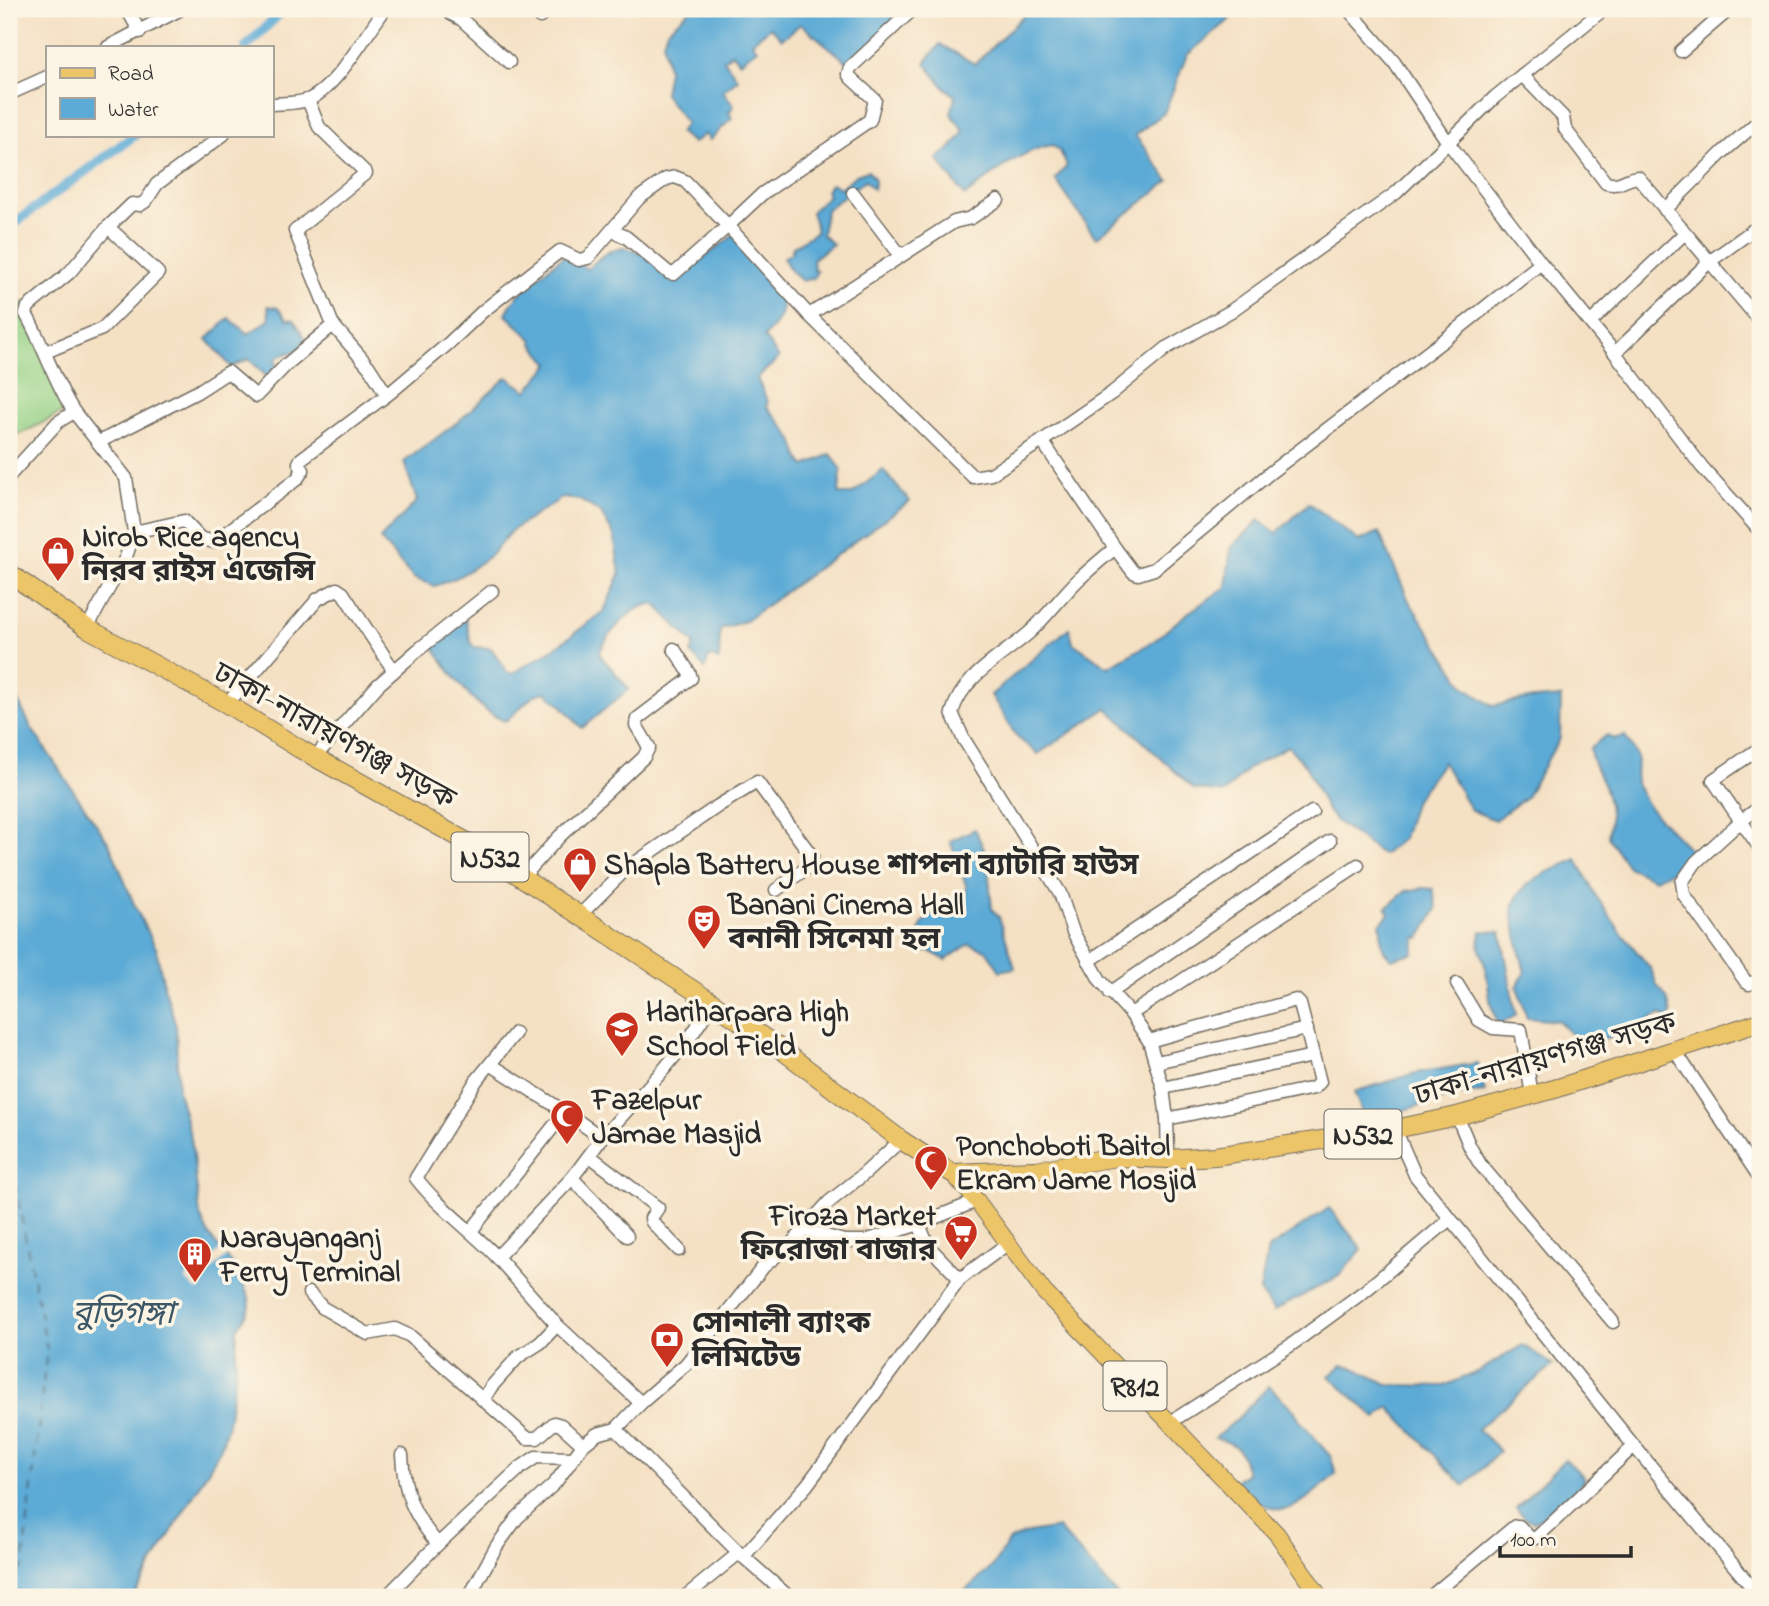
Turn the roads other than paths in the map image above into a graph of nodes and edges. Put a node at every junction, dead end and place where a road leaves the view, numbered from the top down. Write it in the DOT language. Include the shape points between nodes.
graph roads {
  1 [pos="127,9"];
  2 [pos="181,9"];
  3 [pos="385,9"];
  4 [pos="913,9"];
  5 [pos="1348,9"];
  6 [pos="1604,9"];
  7 [pos="1730,9"];
  8 [pos="451,11"];
  9 [pos="140,32"];
  10 [pos="110,46"];
  11 [pos="1681,51"];
  12 [pos="509,62"];
  13 [pos="1522,75"];
  14 [pos="46,77"];
  15 [pos="9,94"];
  16 [pos="307,100"];
  17 [pos="273,104"];
  18 [pos="1760,120"];
  19 [pos="222,136"];
  20 [pos="1447,141"];
  21 [pos="853,193"];
  22 [pos="998,200"];
  23 [pos="1665,210"];
  24 [pos="1760,225"];
  25 [pos="728,226"];
  26 [pos="108,227"];
  27 [pos="613,231"];
  28 [pos="1685,233"];
  29 [pos="901,256"];
  30 [pos="1709,262"];
  31 [pos="1541,263"];
  32 [pos="1755,305"];
  33 [pos="809,315"];
  34 [pos="1760,321"];
  35 [pos="1591,322"];
  36 [pos="333,325"];
  37 [pos="45,352"];
  38 [pos="1615,353"];
  39 [pos="387,395"];
  40 [pos="74,412"];
  41 [pos="1042,441"];
  42 [pos="99,442"];
  43 [pos="9,476"];
  44 [pos="1760,531"];
  45 [pos="134,532"];
  46 [pos="1115,548"];
  47 [pos="9,573"];
  48 [pos="492,591"];
  49 [pos="87,628"];
  50 [pos="674,649"];
  51 [pos="394,671"];
  52 [pos="227,705"];
  53 [pos="1760,748"];
  54 [pos="314,757"];
  55 [pos="1760,807"];
  56 [pos="1312,812"];
  57 [pos="1743,824"];
  58 [pos="1330,841"];
  59 [pos="1760,848"];
  60 [pos="1358,864"];
  61 [pos="522,878"];
  62 [pos="776,890"];
  63 [pos="580,915"];
  64 [pos="1089,961"];
  65 [pos="1760,981"];
  66 [pos="1457,984"];
  67 [pos="1110,993"];
  68 [pos="713,1003"];
  69 [pos="1131,1014"];
  70 [pos="1760,1022"];
  71 [pos="1307,1029"];
  72 [pos="515,1033"];
  73 [pos="1149,1041"];
  74 [pos="1675,1051"];
  75 [pos="1314,1056"];
  76 [pos="1156,1062"];
  77 [pos="490,1064"];
  78 [pos="1163,1088"];
  79 [pos="1531,1095"];
  80 [pos="565,1112"];
  81 [pos="1457,1116"];
  82 [pos="1167,1119"];
  83 [pos="1395,1129"];
  84 [pos="601,1138"];
  85 [pos="901,1140"];
  86 [pos="590,1156"];
  87 [pos="1168,1159"];
  88 [pos="952,1173"];
  89 [pos="572,1178"];
  90 [pos="1760,1178"];
  91 [pos="977,1201"];
  92 [pos="1450,1219"];
  93 [pos="919,1224"];
  94 [pos="804,1230"];
  95 [pos="471,1231"];
  96 [pos="627,1237"];
  97 [pos="1007,1244"];
  98 [pos="679,1250"];
  99 [pos="497,1257"];
  100 [pos="960,1279"];
  101 [pos="309,1293"];
  102 [pos="1613,1322"];
  103 [pos="557,1325"];
  104 [pos="483,1400"];
  105 [pos="641,1403"];
  106 [pos="1169,1423"];
  107 [pos="616,1429"];
  108 [pos="583,1445"];
  109 [pos="1634,1446"];
  110 [pos="402,1455"];
  111 [pos="573,1458"];
  112 [pos="438,1544"];
  113 [pos="741,1555"];
  114 [pos="386,1597"];
  115 [pos="470,1597"];
  116 [pos="685,1597"];
  117 [pos="789,1597"];
  118 [pos="1320,1597"];
  119 [pos="1430,1597"];
  120 [pos="1760,1597"];
  1 -- 9 [label="street"];
  2 -- 9 [label="street"];
  3 -- 16 [label="street" via="336,76"];
  4 -- 25 [label="street" via="850,68 848,74 875,100 870,120 762,194"];
  5 -- 20 [label="street" via="1394,62"];
  6 -- 13 [label="street"];
  7 -- 11 [label="street"];
  8 -- 12 [label="street"];
  9 -- 10 [label="street"];
  13 -- 20 [label="street"];
  13 -- 23 [label="street" via="1563,117 1565,129 1606,183 1619,185 1638,177"];
  14 -- 15 [label="street"];
  16 -- 17 [label="street"];
  16 -- 36 [label="street" via="319,127 366,173 295,231"];
  18 -- 23 [label="street"];
  19 -- 26 [label="street"];
  20 -- 31 [label="street"];
  20 -- 41 [label="street" via="1396,193 1231,312 1168,347"];
  21 -- 29 [label="street"];
  22 -- 29 [label="street"];
  23 -- 28 [label="street"];
  24 -- 30 [label="street"];
  25 -- 27 [label="street" via="674,274"];
  25 -- 27 [label="street" via="685,181 675,177 639,198"];
  25 -- 33 [label="street"];
  26 -- 37 [label="street" via="69,273 28,307 26,314"];
  26 -- 37 [label="street" via="158,273 102,329"];
  27 -- 39 [label="street" via="588,258 554,253"];
  28 -- 30 [label="street"];
  28 -- 35 [label="street"];
  29 -- 33 [label="street"];
  30 -- 32 [label="street"];
  30 -- 38 [label="street"];
  31 -- 35 [label="street"];
  31 -- 46 [label="street" via="1271,472 1154,569 1133,572"];
  32 -- 34 [label="street"];
  33 -- 41 [label="street" via="973,477 991,474"];
  35 -- 38 [label="street"];
  36 -- 39 [label="street"];
  36 -- 42 [label="street" via="256,396 228,372"];
  37 -- 40 [label="street"];
  38 -- 44 [label="street" via="1702,467"];
  39 -- 45 [label="street" via="301,459 303,470 297,479 214,542 200,538 184,521"];
  40 -- 42 [label="street"];
  40 -- 43 [label="street" via="58,422"];
  41 -- 46 [label="street"];
  42 -- 45 [label="street" via="126,478"];
  45 -- 49 [label="street" via="126,557"];
  46 -- 64 [label="street" via="1028,633 985,667 951,713 1060,893"];
  47 -- 49 [label="highway, ঢাকা-নারায়ণগঞ্জ সড়ক / N532"];
  48 -- 51 [label="street"];
  49 -- 52 [label="highway, ঢাকা-নারায়ণগঞ্জ সড়ক / N532"];
  50 -- 61 [label="street" via="691,678 637,719 649,747 644,757"];
  51 -- 52 [label="street" via="343,593 332,589 318,599"];
  51 -- 54 [label="street"];
  52 -- 54 [label="highway, ঢাকা-নারায়ণগঞ্জ সড়ক / N532"];
  53 -- 57 [label="street" via="1713,780"];
  54 -- 61 [label="highway, ঢাকা-নারায়ণগঞ্জ সড়ক / N532" via="446,829"];
  55 -- 57 [label="street"];
  56 -- 64 [label="street"];
  57 -- 59 [label="street"];
  57 -- 65 [label="street" via="1696,862 1682,882 1684,895 1746,982"];
  58 -- 67 [label="street"];
  60 -- 69 [label="street"];
  61 -- 63 [label="highway, ঢাকা-নারায়ণগঞ্জ সড়ক / N532"];
  62 -- 63 [label="street" via="813,861 757,782 625,870"];
  63 -- 68 [label="highway, ঢাকা-নারায়ণগঞ্জ সড়ক / N532"];
  64 -- 67 [label="street"];
  66 -- 79 [label="street" via="1479,1020 1493,1028 1521,1030"];
  67 -- 69 [label="street"];
  68 -- 84 [label="street" via="665,1068"];
  68 -- 85 [label="highway, ঢাকা-নারায়ণগঞ্জ সড়ক / N532"];
  69 -- 73 [label="street"];
  70 -- 74 [label="highway, ঢাকা-নারায়ণগঞ্জ সড়ক / N532"];
  71 -- 73 [label="street" via="1296,1000"];
  71 -- 75 [label="street"];
  71 -- 76 [label="street"];
  72 -- 77 [label="street"];
  73 -- 76 [label="street"];
  74 -- 79 [label="highway, ঢাকা-নারায়ণগঞ্জ সড়ক / N532"];
  74 -- 90 [label="street"];
  75 -- 78 [label="street"];
  75 -- 82 [label="street" via="1320,1082 1314,1088"];
  76 -- 78 [label="street"];
  77 -- 80 [label="street"];
  77 -- 95 [label="street" via="416,1178"];
  78 -- 82 [label="street"];
  79 -- 81 [label="highway, ঢাকা-নারায়ণগঞ্জ সড়ক / N532"];
  80 -- 84 [label="street"];
  80 -- 95 [label="street"];
  81 -- 83 [label="highway, ঢাকা-নারায়ণগঞ্জ সড়ক / N532"];
  81 -- 102 [label="street" via="1480,1164"];
  82 -- 87 [label="street"];
  83 -- 87 [label="highway, ঢাকা-নারায়ণগঞ্জ সড়ক / N532"];
  83 -- 92 [label="street" via="1415,1175"];
  84 -- 86 [label="street"];
  85 -- 88 [label="highway, ঢাকা-নারায়ণগঞ্জ সড়ক / N532"];
  85 -- 94 [label="street" via="829,1202"];
  86 -- 89 [label="street"];
  86 -- 98 [label="street" via="659,1208 652,1222"];
  87 -- 88 [label="highway, ঢাকা-নারায়ণগঞ্জ সড়ক / N532" via="1117,1157 1036,1170"];
  88 -- 91 [label="main road, R812"];
  89 -- 96 [label="street"];
  89 -- 99 [label="street"];
  91 -- 93 [label="street"];
  91 -- 97 [label="main road, R812"];
  92 -- 106 [label="street" via="1291,1345"];
  92 -- 109 [label="street"];
  93 -- 94 [label="street" via="865,1241 844,1241"];
  93 -- 100 [label="street" via="928,1246"];
  94 -- 105 [label="street" via="757,1274 686,1364"];
  95 -- 99 [label="street"];
  97 -- 100 [label="street"];
  97 -- 106 [label="main road, R812" via="1044,1292"];
  99 -- 103 [label="street"];
  100 -- 113 [label="street" via="807,1485"];
  101 -- 104 [label="street" via="323,1308 368,1334 394,1329 410,1336"];
  103 -- 104 [label="street" via="517,1357"];
  103 -- 105 [label="street"];
  104 -- 108 [label="street" via="527,1438 537,1438 554,1423"];
  105 -- 107 [label="street"];
  106 -- 118 [label="main road, R812" via="1277,1534"];
  107 -- 108 [label="street" via="597,1434"];
  107 -- 113 [label="street"];
  108 -- 111 [label="street"];
  109 -- 119 [label="street" via="1536,1538 1515,1526"];
  109 -- 120 [label="street"];
  110 -- 112 [label="street" via="413,1511"];
  111 -- 112 [label="street" via="536,1457"];
  111 -- 115 [label="street" via="555,1483 517,1518"];
  112 -- 114 [label="street"];
  113 -- 116 [label="street"];
  113 -- 117 [label="street"];
}
